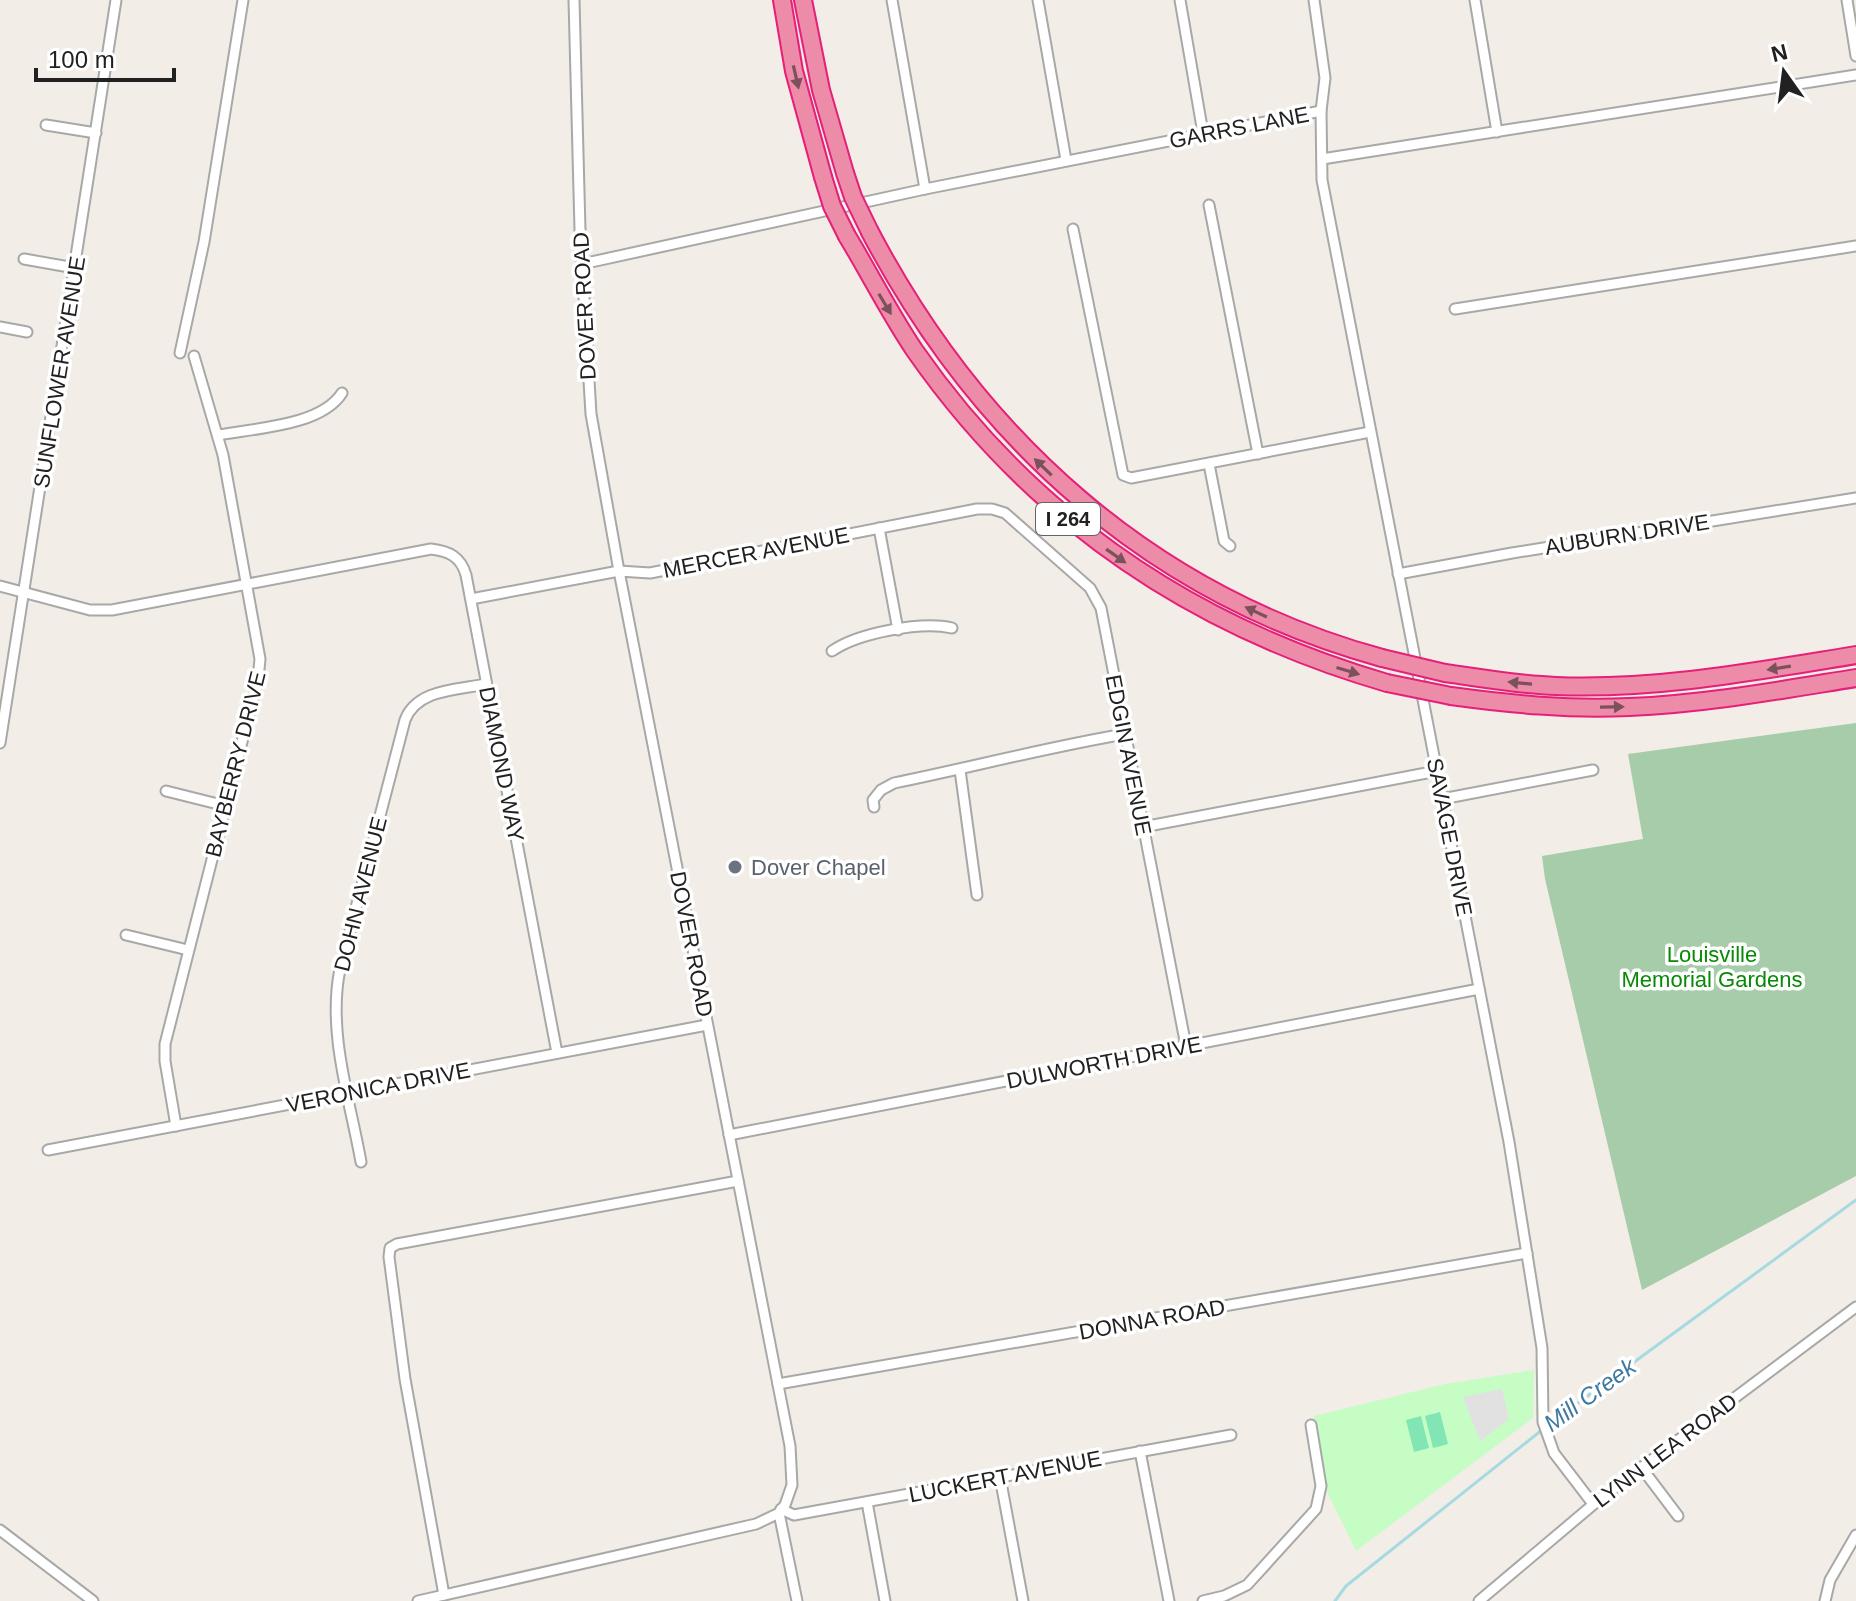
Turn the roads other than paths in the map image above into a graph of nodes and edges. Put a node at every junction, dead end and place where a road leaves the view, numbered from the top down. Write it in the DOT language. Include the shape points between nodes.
graph roads {
  1 [pos="116,0"];
  2 [pos="243,0"];
  3 [pos="574,0"];
  4 [pos="782,0"];
  5 [pos="803,0"];
  6 [pos="892,0"];
  7 [pos="1038,0"];
  8 [pos="1180,0"];
  9 [pos="1314,0"];
  10 [pos="1475,0"];
  11 [pos="1847,0"];
  12 [pos="1856,56"];
  13 [pos="1856,75"];
  14 [pos="1321,111"];
  15 [pos="46,125"];
  16 [pos="1497,132"];
  17 [pos="96,133"];
  18 [pos="1203,133"];
  19 [pos="1322,159"];
  20 [pos="1066,160"];
  21 [pos="925,189"];
  22 [pos="1209,205"];
  23 [pos="1073,229"];
  24 [pos="1856,246"];
  25 [pos="24,259"];
  26 [pos="582,264"];
  27 [pos="75,268"];
  28 [pos="1455,309"];
  29 [pos="0,327"];
  30 [pos="27,332"];
  31 [pos="180,353"];
  32 [pos="194,356"];
  33 [pos="342,393"];
  34 [pos="1370,432"];
  35 [pos="219,435"];
  36 [pos="1258,454"];
  37 [pos="1209,464"];
  38 [pos="1856,498"];
  39 [pos="995,509"];
  40 [pos="879,528"];
  41 [pos="1230,546"];
  42 [pos="619,571"];
  43 [pos="1398,574"];
  44 [pos="248,584"];
  45 [pos="0,586"];
  46 [pos="25,592"];
  47 [pos="471,599"];
  48 [pos="952,628"];
  49 [pos="898,630"];
  50 [pos="832,651"];
  51 [pos="1856,655"];
  52 [pos="1856,678"];
  53 [pos="486,684"];
  54 [pos="1125,734"];
  55 [pos="0,743"];
  56 [pos="960,770"];
  57 [pos="1593,770"];
  58 [pos="1437,771"];
  59 [pos="166,791"];
  60 [pos="1442,799"];
  61 [pos="226,806"];
  62 [pos="874,807"];
  63 [pos="1143,827"];
  64 [pos="977,895"];
  65 [pos="126,935"];
  66 [pos="188,950"];
  67 [pos="1479,989"];
  68 [pos="707,1025"];
  69 [pos="1186,1046"];
  70 [pos="557,1053"];
  71 [pos="348,1093"];
  72 [pos="176,1126"];
  73 [pos="729,1135"];
  74 [pos="48,1150"];
  75 [pos="361,1162"];
  76 [pos="738,1181"];
  77 [pos="1527,1253"];
  78 [pos="1856,1307"];
  79 [pos="778,1384"];
  80 [pos="1311,1425"];
  81 [pos="1231,1435"];
  82 [pos="1140,1451"];
  83 [pos="1641,1467"];
  84 [pos="1000,1477"];
  85 [pos="867,1502"];
  86 [pos="1593,1504"];
  87 [pos="780,1511"];
  88 [pos="1678,1516"];
  89 [pos="0,1530"];
  90 [pos="1856,1535"];
  91 [pos="444,1595"];
  92 [pos="93,1601"];
  93 [pos="418,1601"];
  94 [pos="797,1601"];
  95 [pos="885,1601"];
  96 [pos="1023,1601"];
  97 [pos="1169,1601"];
  98 [pos="1203,1601"];
  99 [pos="1479,1601"];
  100 [pos="1825,1601"];
  1 -- 17 [label="street, SUNFLOWER AVENUE"];
  2 -- 31 [label="street" via="204,242"];
  3 -- 26 [label="street, DOVER ROAD"];
  4 -- 52 [label="highway, I 264, one-way, bridge" via="794,71 832,206 907,339 1004,459 1079,529 1159,585 1303,656 1387,683 1451,696 1539,707 1628,707"];
  51 -- 5 [label="highway, I 264, one-way, bridge" via="1616,686 1554,686 1445,673 1286,626 1164,563 1084,504 1024,448 927,329 853,197 818,79"];
  6 -- 21 [label="street"];
  7 -- 20 [label="street"];
  8 -- 18 [label="street"];
  9 -- 14 [label="street" via="1324,55"];
  10 -- 16 [label="street"];
  11 -- 12 [label="street"];
  13 -- 16 [label="street"];
  14 -- 18 [label="street, GARRS LANE"];
  14 -- 19 [label="street, GARRS LANE"];
  15 -- 17 [label="street"];
  16 -- 19 [label="street"];
  17 -- 27 [label="street, SUNFLOWER AVENUE"];
  18 -- 20 [label="street, GARRS LANE"];
  19 -- 34 [label="street, SAVAGE DRIVE" via="1326,208"];
  20 -- 21 [label="street, GARRS LANE"];
  21 -- 26 [label="street, GARRS LANE"];
  22 -- 36 [label="street"];
  23 -- 37 [label="street" via="1123,475"];
  24 -- 28 [label="street"];
  25 -- 27 [label="street"];
  26 -- 42 [label="street, DOVER ROAD" via="591,414"];
  27 -- 46 [label="street, SUNFLOWER AVENUE"];
  29 -- 30 [label="street"];
  32 -- 35 [label="street, BAYBERRY DRIVE"];
  33 -- 35 [label="street" via="312,417"];
  34 -- 36 [label="street"];
  34 -- 43 [label="street, SAVAGE DRIVE"];
  35 -- 44 [label="street, BAYBERRY DRIVE"];
  36 -- 37 [label="street"];
  37 -- 41 [label="street" via="1224,541"];
  38 -- 43 [label="street, AUBURN DRIVE"];
  39 -- 40 [label="street, MERCER AVENUE"];
  39 -- 54 [label="street, EDGIN AVENUE" via="1017,522 1096,597"];
  40 -- 42 [label="street, MERCER AVENUE" via="650,573"];
  40 -- 49 [label="street"];
  42 -- 47 [label="street, MERCER AVENUE"];
  42 -- 68 [label="street, DOVER ROAD"];
  43 -- 58 [label="street, SAVAGE DRIVE"];
  44 -- 46 [label="street, DIAMOND WAY" via="99,611"];
  44 -- 47 [label="street, DIAMOND WAY" via="431,549 448,552 464,566"];
  44 -- 61 [label="street, BAYBERRY DRIVE" via="259,670"];
  45 -- 46 [label="street, DIAMOND WAY"];
  46 -- 55 [label="street, SUNFLOWER AVENUE"];
  47 -- 53 [label="street, DIAMOND WAY"];
  48 -- 49 [label="street"];
  49 -- 50 [label="street" via="851,639"];
  53 -- 70 [label="street, DIAMOND WAY"];
  53 -- 71 [label="street, DOHN AVENUE" via="427,696 413,705 405,720 337,982 335,1019"];
  54 -- 56 [label="street"];
  54 -- 63 [label="street, EDGIN AVENUE"];
  56 -- 62 [label="street" via="886,787 873,800"];
  56 -- 64 [label="street"];
  57 -- 60 [label="street"];
  58 -- 60 [label="street, SAVAGE DRIVE"];
  58 -- 63 [label="street"];
  59 -- 61 [label="street"];
  60 -- 67 [label="street, SAVAGE DRIVE"];
  61 -- 66 [label="street, BAYBERRY DRIVE"];
  63 -- 69 [label="street, EDGIN AVENUE"];
  65 -- 66 [label="street"];
  66 -- 72 [label="street, BAYBERRY DRIVE" via="165,1044"];
  67 -- 69 [label="street, DULWORTH DRIVE"];
  67 -- 77 [label="street, SAVAGE DRIVE"];
  68 -- 70 [label="street, VERONICA DRIVE"];
  68 -- 73 [label="street, DOVER ROAD"];
  69 -- 73 [label="street, DULWORTH DRIVE"];
  70 -- 71 [label="street, VERONICA DRIVE"];
  71 -- 72 [label="street, VERONICA DRIVE"];
  71 -- 75 [label="street, DOHN AVENUE"];
  72 -- 74 [label="street, VERONICA DRIVE"];
  73 -- 76 [label="street, DOVER ROAD"];
  76 -- 79 [label="street, DOVER ROAD"];
  76 -- 91 [label="street" via="390,1248 405,1379"];
  77 -- 79 [label="street, DONNA ROAD"];
  77 -- 86 [label="street, SAVAGE DRIVE" via="1542,1348 1541,1404 1547,1438"];
  78 -- 83 [label="street, LYNN LEA ROAD"];
  79 -- 87 [label="street, DOVER ROAD" via="792,1463 792,1485"];
  80 -- 98 [label="street" via="1321,1486 1316,1509 1247,1585"];
  81 -- 82 [label="street, LUCKERT AVENUE"];
  82 -- 84 [label="street, LUCKERT AVENUE"];
  82 -- 97 [label="street"];
  83 -- 86 [label="street, LYNN LEA ROAD"];
  83 -- 88 [label="street"];
  84 -- 85 [label="street, LUCKERT AVENUE"];
  84 -- 96 [label="street"];
  85 -- 87 [label="street, LUCKERT AVENUE" via="794,1515"];
  85 -- 95 [label="street"];
  86 -- 99 [label="street, LYNN LEA ROAD"];
  87 -- 91 [label="street" via="742,1528"];
  87 -- 94 [label="street"];
  89 -- 92 [label="street"];
  90 -- 100 [label="street" via="1830,1580"];
  91 -- 93 [label="street"];
}
